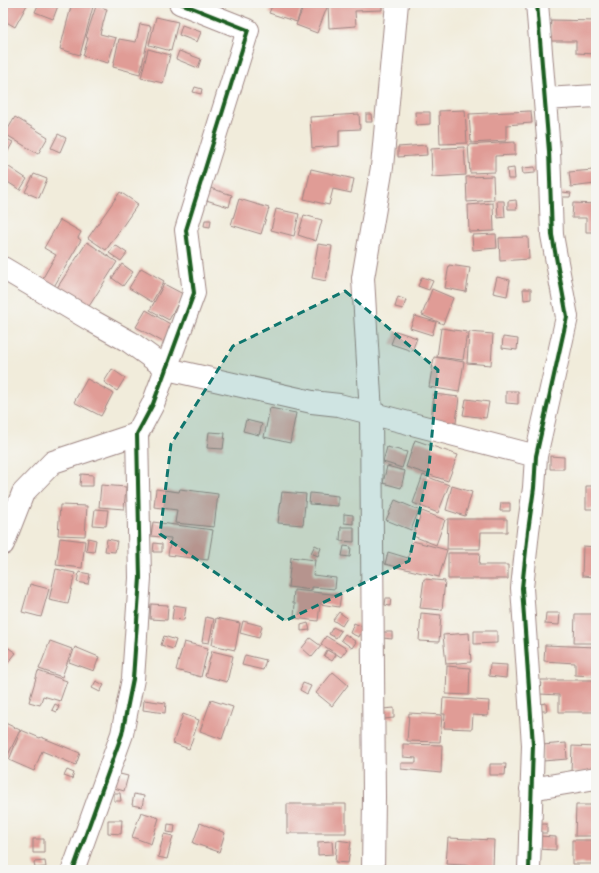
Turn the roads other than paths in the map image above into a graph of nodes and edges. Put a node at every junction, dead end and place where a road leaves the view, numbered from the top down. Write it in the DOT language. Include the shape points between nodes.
graph roads {
  1 [pos="180,3"];
  2 [pos="397,3"];
  3 [pos="537,3"];
  4 [pos="596,96"];
  5 [pos="545,99"];
  6 [pos="3,268"];
  7 [pos="167,369"];
  8 [pos="371,413"];
  9 [pos="137,434"];
  10 [pos="536,456"];
  11 [pos="3,544"];
  12 [pos="596,778"];
  13 [pos="531,789"];
  14 [pos="73,870"];
  15 [pos="373,870"];
  16 [pos="529,870"];
  1 -- 7 [label="street" via="248,30 186,230 194,293"];
  2 -- 8 [label="street" via="382,167 363,278"];
  3 -- 5 [label="street"];
  4 -- 5 [label="street"];
  5 -- 10 [label="street" via="552,235 567,318"];
  6 -- 7 [label="street" via="130,342"];
  7 -- 8 [label="street"];
  7 -- 9 [label="street"];
  8 -- 10 [label="street"];
  8 -- 15 [label="street"];
  9 -- 11 [label="street" via="53,462 24,493"];
  9 -- 14 [label="street" via="140,578 133,679 122,734"];
  10 -- 13 [label="street" via="522,588 533,745"];
  12 -- 13 [label="street"];
  13 -- 16 [label="street"];
}
